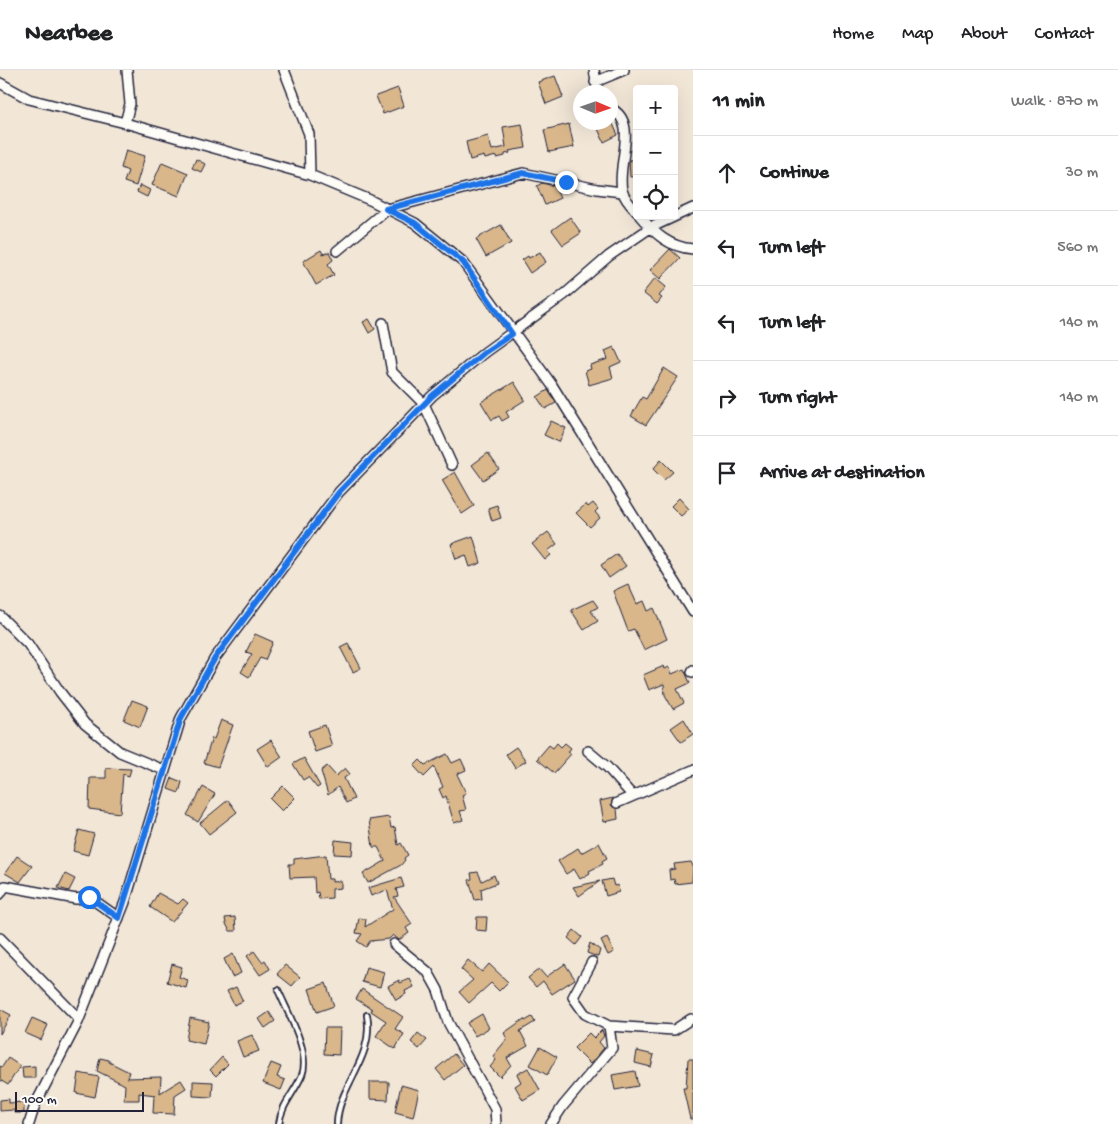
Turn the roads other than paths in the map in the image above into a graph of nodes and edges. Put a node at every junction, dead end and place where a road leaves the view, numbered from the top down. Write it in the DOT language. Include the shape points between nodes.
graph roads {
  1 [pos="127,70"];
  2 [pos="284,70"];
  3 [pos="594,70"];
  4 [pos="624,70"];
  5 [pos="595,82"];
  6 [pos="0,83"];
  7 [pos="596,85"];
  8 [pos="618,112"];
  9 [pos="125,123"];
  10 [pos="310,175"];
  11 [pos="622,192"];
  12 [pos="633,207"];
  13 [pos="693,208"];
  14 [pos="386,209"];
  15 [pos="643,220"];
  16 [pos="650,228"];
  17 [pos="693,249"];
  18 [pos="337,251"];
  19 [pos="383,323"];
  20 [pos="512,334"];
  21 [pos="424,404"];
  22 [pos="452,465"];
  23 [pos="693,612"];
  24 [pos="0,616"];
  25 [pos="588,751"];
  26 [pos="164,770"];
  27 [pos="693,770"];
  28 [pos="632,795"];
  29 [pos="617,803"];
  30 [pos="0,894"];
  31 [pos="119,918"];
  32 [pos="0,938"];
  33 [pos="394,944"];
  34 [pos="592,962"];
  35 [pos="278,990"];
  36 [pos="367,1015"];
  37 [pos="79,1019"];
  38 [pos="691,1019"];
  39 [pos="609,1026"];
  40 [pos="29,1124"];
  41 [pos="278,1124"];
  42 [pos="337,1124"];
  43 [pos="496,1124"];
  44 [pos="551,1124"];
  1 -- 9 [label="street" via="130,104"];
  2 -- 10 [label="street" via="309,134"];
  3 -- 5 [label="street"];
  4 -- 5 [label="street"];
  5 -- 7 [label="street"];
  6 -- 9 [label="street" via="29,99"];
  8 -- 11 [label="street" via="625,122 620,172"];
  9 -- 10 [label="street"];
  10 -- 14 [label="street"];
  11 -- 12 [label="street"];
  11 -- 14 [label="street" via="523,173"];
  13 -- 16 [label="street"];
  14 -- 18 [label="street"];
  14 -- 20 [label="street" via="415,223 463,262"];
  15 -- 16 [label="street"];
  16 -- 17 [label="street" via="678,248"];
  16 -- 20 [label="street" via="609,256"];
  19 -- 21 [label="street" via="392,372"];
  20 -- 21 [label="street" via="485,352"];
  20 -- 23 [label="street" via="552,385"];
  21 -- 22 [label="street"];
  21 -- 26 [label="street" via="339,492 215,658 181,718"];
  24 -- 26 [label="street" via="28,644 85,724 120,752"];
  25 -- 28 [label="street" via="608,767"];
  26 -- 31 [label="street"];
  27 -- 28 [label="street"];
  28 -- 29 [label="street"];
  30 -- 31 [label="street" via="5,886 76,899 89,897"];
  31 -- 37 [label="street"];
  32 -- 37 [label="street"];
  33 -- 43 [label="street" via="428,972 438,990 448,1022 495,1109"];
  34 -- 39 [label="street" via="573,996 585,1014"];
  35 -- 41 [label="lane" via="296,1032 305,1064"];
  36 -- 42 [label="lane" via="369,1037 340,1108"];
  37 -- 40 [label="street"];
  38 -- 39 [label="street" via="674,1030"];
  39 -- 44 [label="street" via="612,1048"];
}
